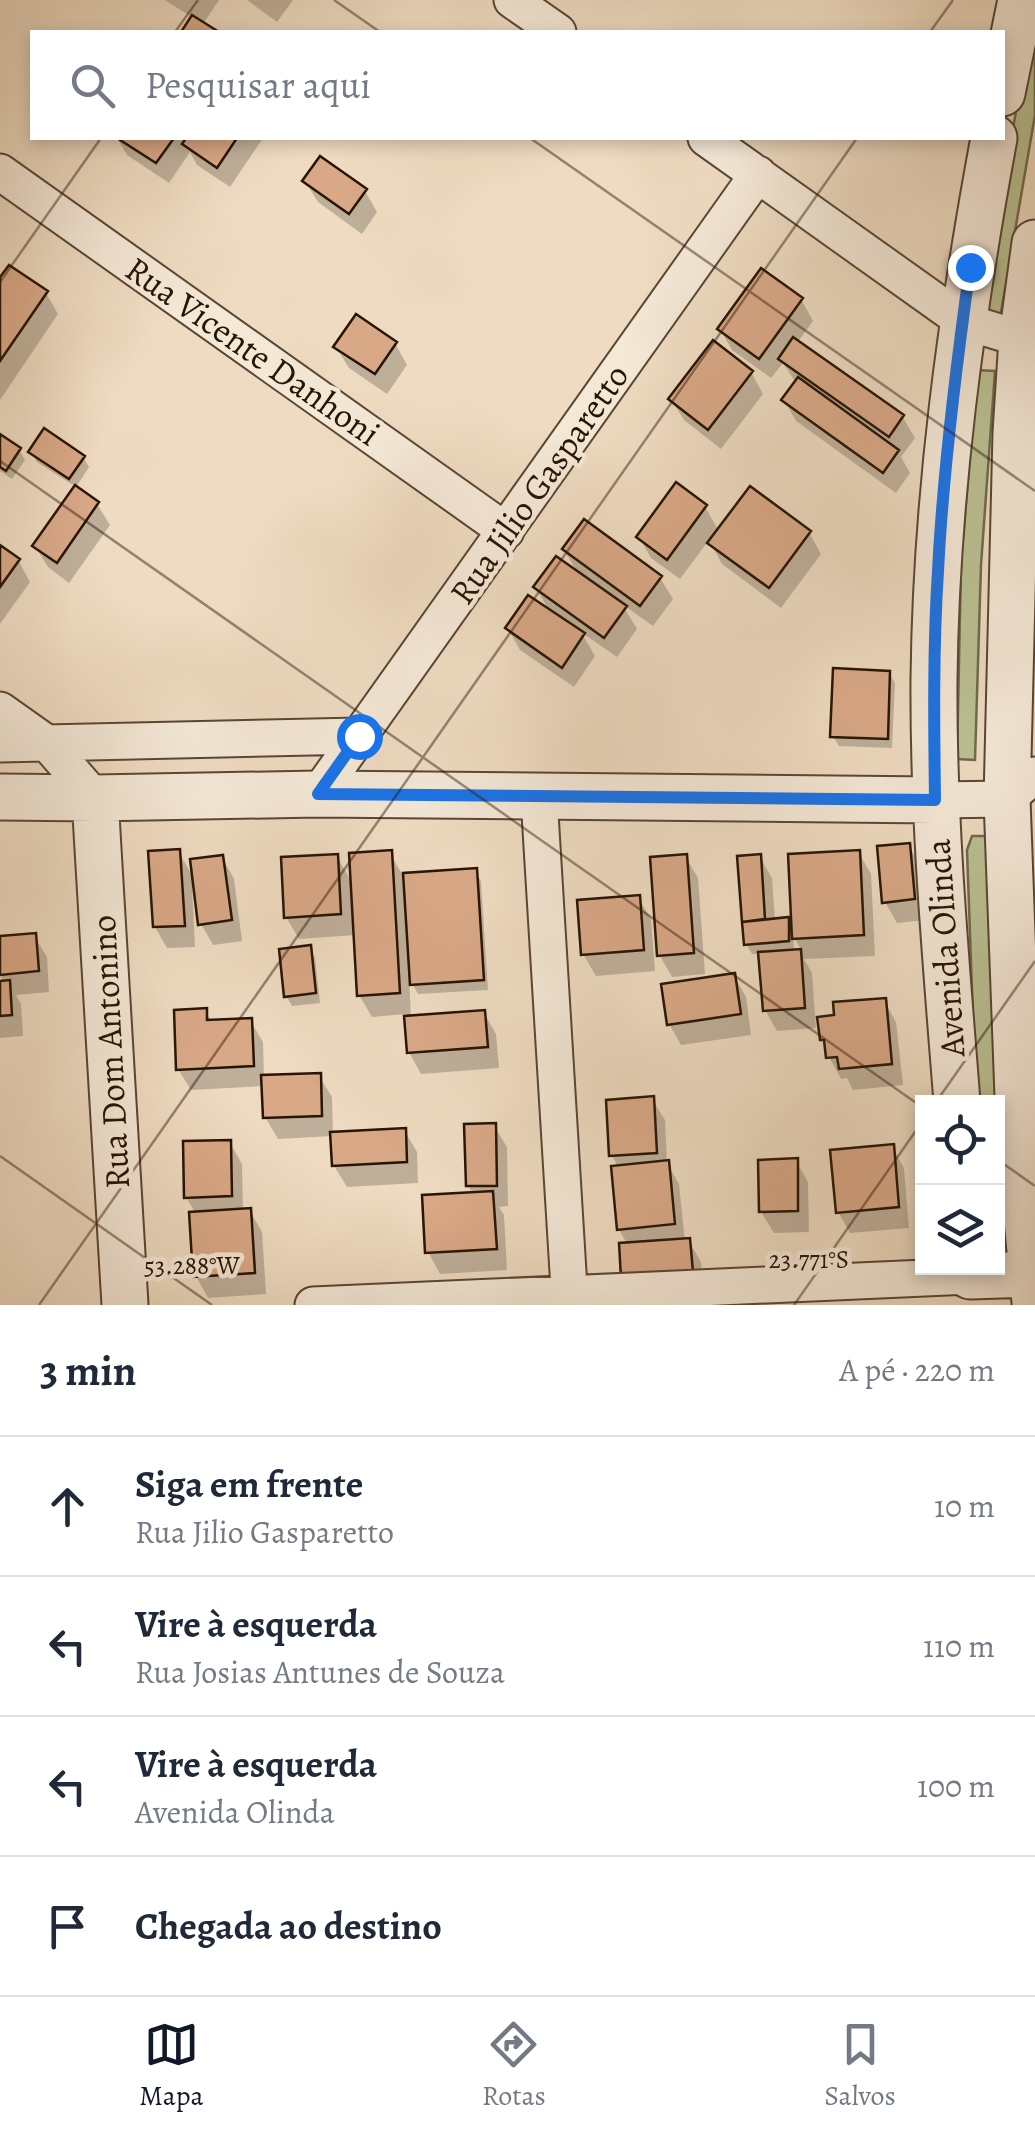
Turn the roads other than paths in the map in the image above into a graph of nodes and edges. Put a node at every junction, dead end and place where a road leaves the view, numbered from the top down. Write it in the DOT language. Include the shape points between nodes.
graph roads {
  1 [pos="512,0"];
  2 [pos="1020,0"];
  3 [pos="555,30"];
  4 [pos="1005,78"];
  5 [pos="709,140"];
  6 [pos="994,140"];
  7 [pos="0,172"];
  8 [pos="758,174"];
  9 [pos="1035,243"];
  10 [pos="962,321"];
  11 [pos="1022,339"];
  12 [pos="1026,434"];
  13 [pos="506,530"];
  14 [pos="0,710"];
  15 [pos="359,736"];
  16 [pos="0,744"];
  17 [pos="48,744"];
  18 [pos="1021,787"];
  19 [pos="318,794"];
  20 [pos="540,797"];
  21 [pos="95,798"];
  22 [pos="2,800"];
  23 [pos="935,800"];
  24 [pos="956,1095"];
  25 [pos="925,1275"];
  26 [pos="981,1275"];
  27 [pos="1033,1288"];
  28 [pos="570,1299"];
  29 [pos="125,1305"];
  30 [pos="312,1305"];
  1 -- 3 [label="street"];
  2 -- 4 [label="street"];
  5 -- 8 [label="street"];
  6 -- 10 [label="street, Avenida Olinda"];
  7 -- 13 [label="street, Rua Vicente Danhoni"];
  8 -- 10 [label="street"];
  8 -- 13 [label="street, Rua Jilio Gasparetto"];
  9 -- 11 [label="street, Avenida Olinda"];
  10 -- 11 [label="street"];
  10 -- 23 [label="street, Avenida Olinda" via="938,569"];
  11 -- 12 [label="street, Avenida Olinda"];
  12 -- 18 [label="street, Avenida Olinda"];
  13 -- 15 [label="street, Rua Jilio Gasparetto"];
  14 -- 17 [label="street"];
  15 -- 17 [label="street"];
  15 -- 19 [label="street, Rua Jilio Gasparetto"];
  16 -- 17 [label="street"];
  17 -- 21 [label="street"];
  18 -- 23 [label="street"];
  18 -- 27 [label="street, Avenida Olinda" via="1018,1096"];
  19 -- 20 [label="street"];
  19 -- 21 [label="street"];
  20 -- 23 [label="street"];
  20 -- 28 [label="street"];
  21 -- 22 [label="street"];
  21 -- 29 [label="street, Rua Dom Antonino"];
  23 -- 24 [label="street, Avenida Olinda"];
  25 -- 28 [label="street"];
  26 -- 27 [label="street"];
  28 -- 30 [label="street"];
}
